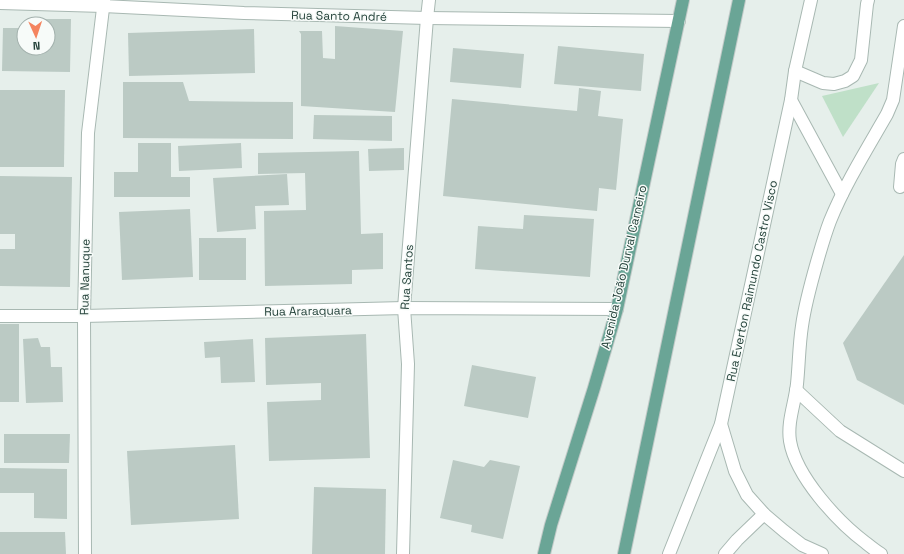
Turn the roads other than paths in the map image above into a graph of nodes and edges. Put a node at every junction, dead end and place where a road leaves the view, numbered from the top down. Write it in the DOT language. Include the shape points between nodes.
graph roads {
  1 [pos="429,0"];
  2 [pos="683,0"];
  3 [pos="739,0"];
  4 [pos="811,0"];
  5 [pos="868,0"];
  6 [pos="0,3"];
  7 [pos="103,3"];
  8 [pos="427,18"];
  9 [pos="679,21"];
  10 [pos="904,26"];
  11 [pos="795,71"];
  12 [pos="791,100"];
  13 [pos="904,159"];
  14 [pos="900,187"];
  15 [pos="842,194"];
  16 [pos="404,308"];
  17 [pos="616,310"];
  18 [pos="0,316"];
  19 [pos="84,316"];
  20 [pos="796,390"];
  21 [pos="721,424"];
  22 [pos="904,471"];
  23 [pos="764,514"];
  24 [pos="85,554"];
  25 [pos="403,554"];
  26 [pos="544,554"];
  27 [pos="624,554"];
  28 [pos="669,554"];
  29 [pos="725,554"];
  30 [pos="822,554"];
  31 [pos="881,554"];
  1 -- 8 [label="street, Rua Santos"];
  2 -- 9 [label="main road, Avenida João Durval Carneiro"];
  3 -- 27 [label="main road"];
  4 -- 11 [label="street, Rua Everton Raimundo Castro Visco"];
  5 -- 11 [label="street" via="861,60 853,76 834,84 823,83"];
  6 -- 7 [label="street, Rua Santo André"];
  7 -- 8 [label="street, Rua Santo André" via="244,14"];
  7 -- 19 [label="street, Rua Nanuque" via="88,133"];
  8 -- 9 [label="street, Rua Santo André"];
  8 -- 16 [label="street, Rua Santos"];
  9 -- 17 [label="main road, Avenida João Durval Carneiro"];
  10 -- 15 [label="street" via="893,100"];
  11 -- 12 [label="street, Rua Everton Raimundo Castro Visco"];
  12 -- 15 [label="street"];
  12 -- 21 [label="street, Rua Everton Raimundo Castro Visco"];
  13 -- 14 [label="street"];
  15 -- 20 [label="street" via="829,222 809,290 802,327"];
  16 -- 17 [label="street, Rua Araraquara"];
  16 -- 19 [label="street, Rua Araraquara"];
  16 -- 25 [label="street, Rua Santos" via="408,364"];
  17 -- 26 [label="main road, Avenida João Durval Carneiro"];
  18 -- 19 [label="street, Rua Araraquara"];
  19 -- 24 [label="street, Rua Nanuque"];
  20 -- 22 [label="street" via="840,431"];
  20 -- 31 [label="street" via="790,422 790,440 800,469 813,490 844,524"];
  21 -- 23 [label="street" via="735,471 747,495"];
  21 -- 28 [label="street, Rua Everton Raimundo Castro Visco"];
  23 -- 29 [label="street"];
  23 -- 30 [label="street" via="802,545"];
}
